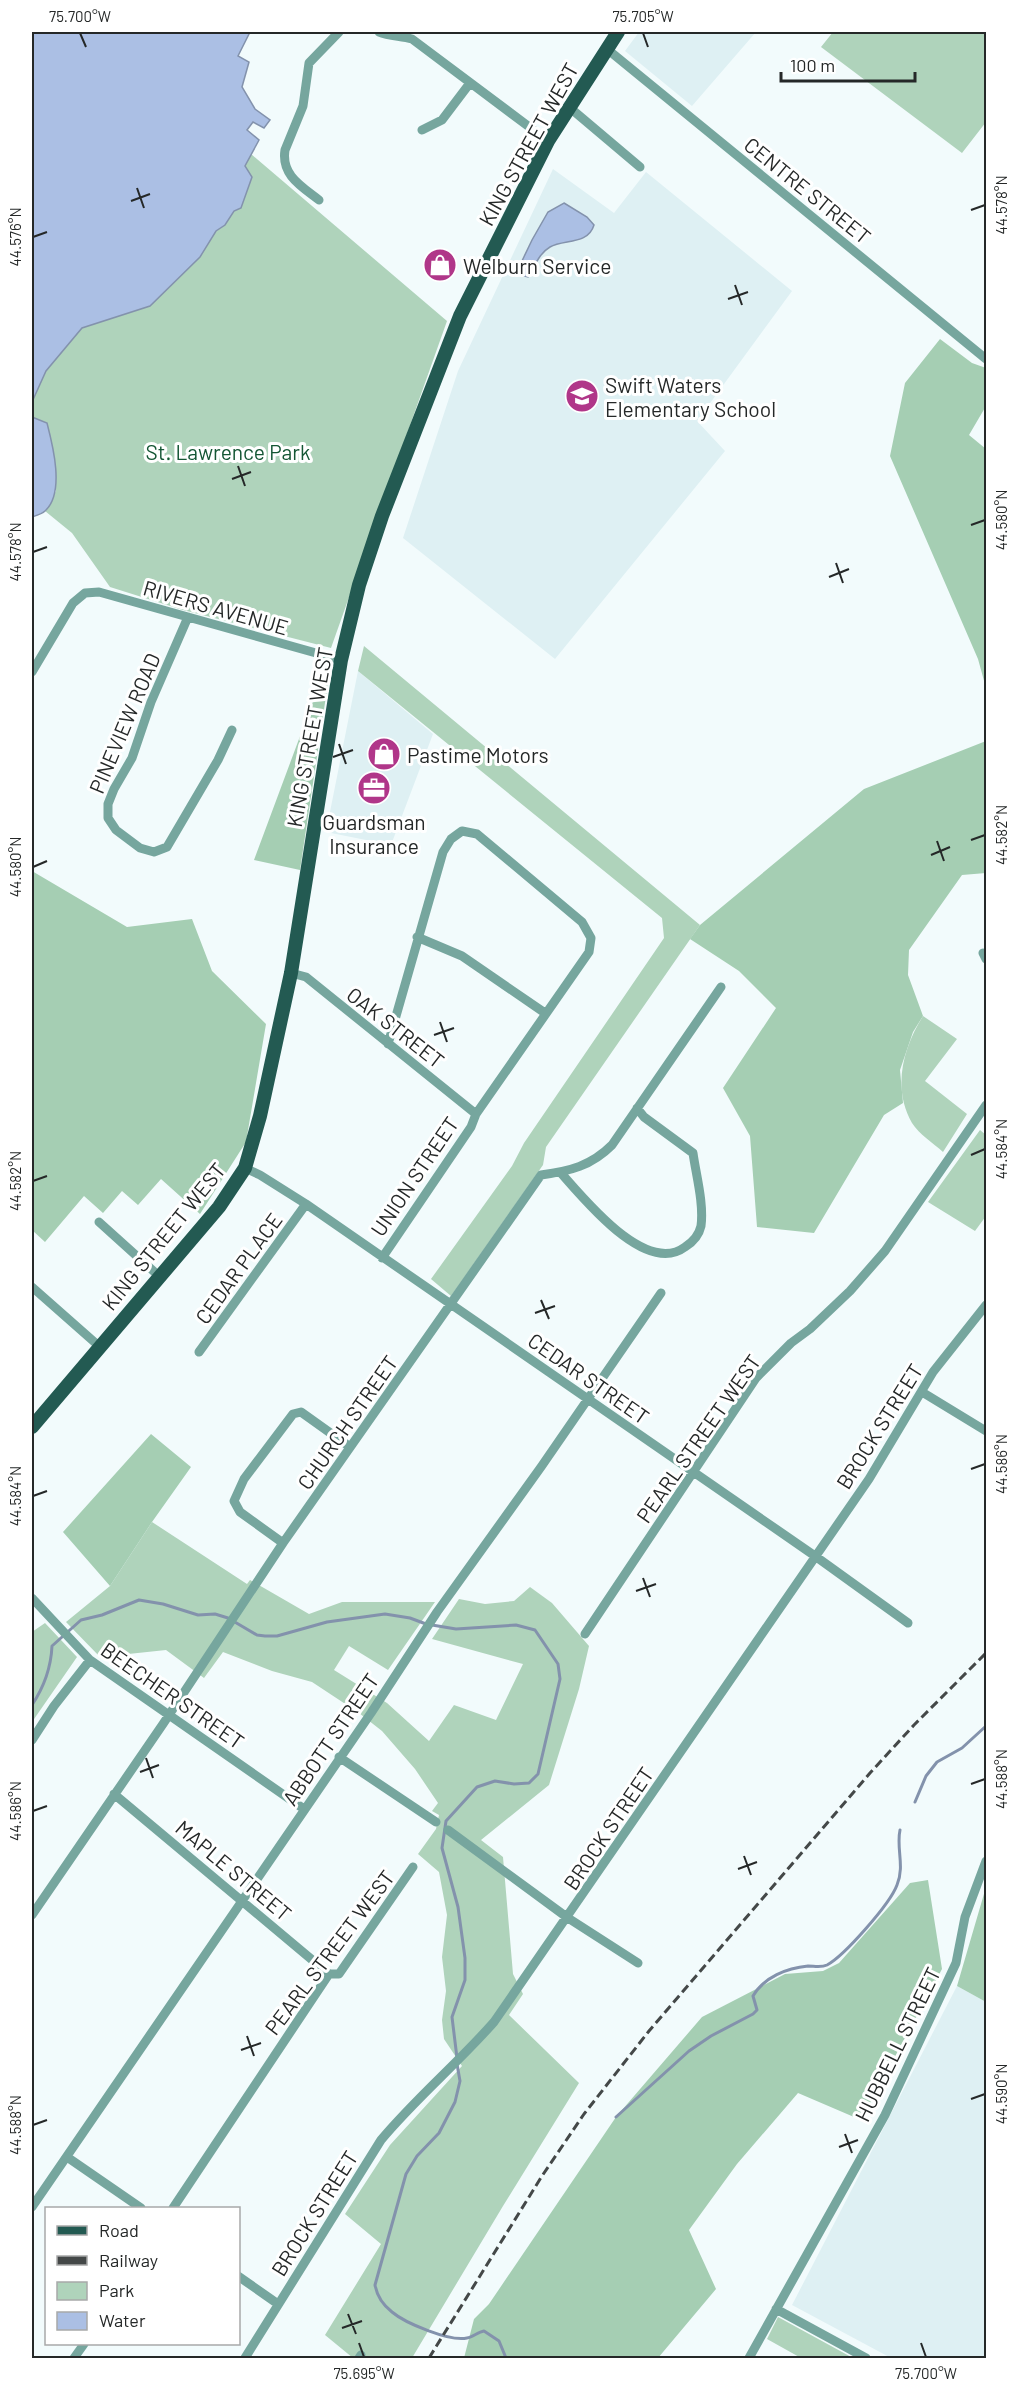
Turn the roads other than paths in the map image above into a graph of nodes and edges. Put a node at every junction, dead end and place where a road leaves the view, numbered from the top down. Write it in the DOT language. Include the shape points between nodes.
graph roads {
  1 [pos="339,32"];
  2 [pos="378,32"];
  3 [pos="618,32"];
  4 [pos="607,49"];
  5 [pos="470,83"];
  6 [pos="569,107"];
  7 [pos="422,130"];
  8 [pos="548,141"];
  9 [pos="640,167"];
  10 [pos="319,200"];
  11 [pos="987,359"];
  12 [pos="188,617"];
  13 [pos="342,660"];
  14 [pos="32,672"];
  15 [pos="232,730"];
  16 [pos="417,937"];
  17 [pos="291,973"];
  18 [pos="721,987"];
  19 [pos="545,1013"];
  20 [pos="388,1044"];
  21 [pos="987,1105"];
  22 [pos="636,1108"];
  23 [pos="476,1114"];
  24 [pos="245,1168"];
  25 [pos="561,1173"];
  26 [pos="306,1204"];
  27 [pos="99,1222"];
  28 [pos="382,1258"];
  29 [pos="160,1277"];
  30 [pos="32,1287"];
  31 [pos="660,1293"];
  32 [pos="452,1305"];
  33 [pos="987,1305"];
  34 [pos="100,1347"];
  35 [pos="198,1352"];
  36 [pos="922,1392"];
  37 [pos="588,1399"];
  38 [pos="32,1424"];
  39 [pos="987,1431"];
  40 [pos="350,1447"];
  41 [pos="694,1472"];
  42 [pos="283,1543"];
  43 [pos="815,1556"];
  44 [pos="32,1598"];
  45 [pos="908,1623"];
  46 [pos="585,1634"];
  47 [pos="90,1660"];
  48 [pos="169,1715"];
  49 [pos="32,1740"];
  50 [pos="339,1757"];
  51 [pos="114,1794"];
  52 [pos="304,1809"];
  53 [pos="436,1822"];
  54 [pos="448,1830"];
  55 [pos="987,1861"];
  56 [pos="413,1868"];
  57 [pos="241,1901"];
  58 [pos="32,1915"];
  59 [pos="568,1918"];
  60 [pos="638,1963"];
  61 [pos="329,1974"];
  62 [pos="67,2157"];
  63 [pos="32,2207"];
  64 [pos="140,2207"];
  65 [pos="174,2207"];
  66 [pos="240,2277"];
  67 [pos="278,2304"];
  68 [pos="776,2309"];
  69 [pos="83,2345"];
  70 [pos="74,2358"];
  71 [pos="245,2358"];
  72 [pos="749,2358"];
  73 [pos="866,2358"];
  1 -- 10 [label="street" via="309,63 303,106 285,150 290,176"];
  2 -- 5 [label="street" via="412,39"];
  3 -- 4 [label="main road, KING STREET WEST"];
  4 -- 6 [label="main road, KING STREET WEST"];
  4 -- 11 [label="street, CENTRE STREET"];
  5 -- 7 [label="street" via="442,120"];
  5 -- 8 [label="street"];
  6 -- 8 [label="main road, KING STREET WEST"];
  6 -- 9 [label="street"];
  8 -- 13 [label="main road, KING STREET WEST" via="457,324 378,528 359,585"];
  12 -- 13 [label="street, RIVERS AVENUE"];
  12 -- 14 [label="street, RIVERS AVENUE" via="99,592 85,593 73,603"];
  12 -- 15 [label="street, PINEVIEW ROAD" via="151,702 132,758 108,804 108,818 116,830 140,848 154,852 167,847"];
  13 -- 17 [label="main road, KING STREET WEST"];
  16 -- 19 [label="street" via="462,956"];
  16 -- 19 [label="street, UNION STREET" via="443,852 462,831 477,834 582,922 591,938 589,952"];
  16 -- 20 [label="street"];
  17 -- 20 [label="street, OAK STREET" via="306,977"];
  17 -- 24 [label="main road, KING STREET WEST"];
  18 -- 22 [label="street, CHURCH STREET"];
  19 -- 23 [label="street, UNION STREET"];
  20 -- 23 [label="street, OAK STREET"];
  21 -- 41 [label="street, PEARL STREET WEST" via="885,1251 850,1291 756,1378"];
  22 -- 25 [label="street, CHURCH STREET" via="599,1159"];
  22 -- 25 [label="street" via="693,1152 701,1227 694,1241 669,1255 640,1247 598,1214"];
  23 -- 28 [label="street, UNION STREET"];
  24 -- 26 [label="street, CEDAR STREET"];
  24 -- 29 [label="main road, KING STREET WEST" via="219,1207"];
  25 -- 32 [label="street, CHURCH STREET" via="542,1175"];
  26 -- 28 [label="street, CEDAR STREET"];
  26 -- 35 [label="street, CEDAR PLACE"];
  27 -- 29 [label="street"];
  28 -- 32 [label="street, CEDAR STREET"];
  29 -- 34 [label="main road, KING STREET WEST"];
  30 -- 34 [label="street"];
  31 -- 37 [label="street, ABBOTT STREET"];
  32 -- 37 [label="street, CEDAR STREET"];
  32 -- 40 [label="street, CHURCH STREET"];
  33 -- 36 [label="street, BROCK STREET" via="933,1372"];
  34 -- 38 [label="main road, KING STREET WEST"];
  36 -- 39 [label="street"];
  36 -- 43 [label="street, BROCK STREET"];
  37 -- 41 [label="street, CEDAR STREET"];
  37 -- 50 [label="street, ABBOTT STREET"];
  40 -- 42 [label="street, CHURCH STREET"];
  40 -- 42 [label="street" via="301,1412 293,1414 244,1479 234,1501 240,1512"];
  41 -- 43 [label="street, CEDAR STREET"];
  41 -- 46 [label="street, PEARL STREET WEST"];
  42 -- 48 [label="street, CHURCH STREET"];
  43 -- 45 [label="street, CEDAR STREET"];
  43 -- 59 [label="street, BROCK STREET"];
  44 -- 47 [label="street, BEECHER STREET"];
  47 -- 48 [label="street, BEECHER STREET"];
  47 -- 49 [label="street"];
  48 -- 51 [label="street, CHURCH STREET"];
  48 -- 52 [label="street, BEECHER STREET"];
  50 -- 52 [label="street, ABBOTT STREET"];
  50 -- 53 [label="street"];
  51 -- 57 [label="street, MAPLE STREET"];
  51 -- 58 [label="street, CHURCH STREET"];
  52 -- 57 [label="street, ABBOTT STREET"];
  54 -- 59 [label="street"];
  55 -- 68 [label="street, HUBBELL STREET" via="965,1917 956,1963 890,2104"];
  56 -- 61 [label="street, PEARL STREET WEST" via="339,1974"];
  57 -- 61 [label="street, MAPLE STREET"];
  57 -- 62 [label="street, ABBOTT STREET"];
  59 -- 60 [label="street"];
  59 -- 67 [label="street, BROCK STREET" via="494,2022 408,2107 381,2140"];
  61 -- 65 [label="street, PEARL STREET WEST"];
  62 -- 63 [label="street, ABBOTT STREET"];
  62 -- 64 [label="street"];
  66 -- 67 [label="street"];
  67 -- 71 [label="street, BROCK STREET"];
  68 -- 72 [label="street, HUBBELL STREET"];
  68 -- 73 [label="street"];
  69 -- 70 [label="street"];
}
